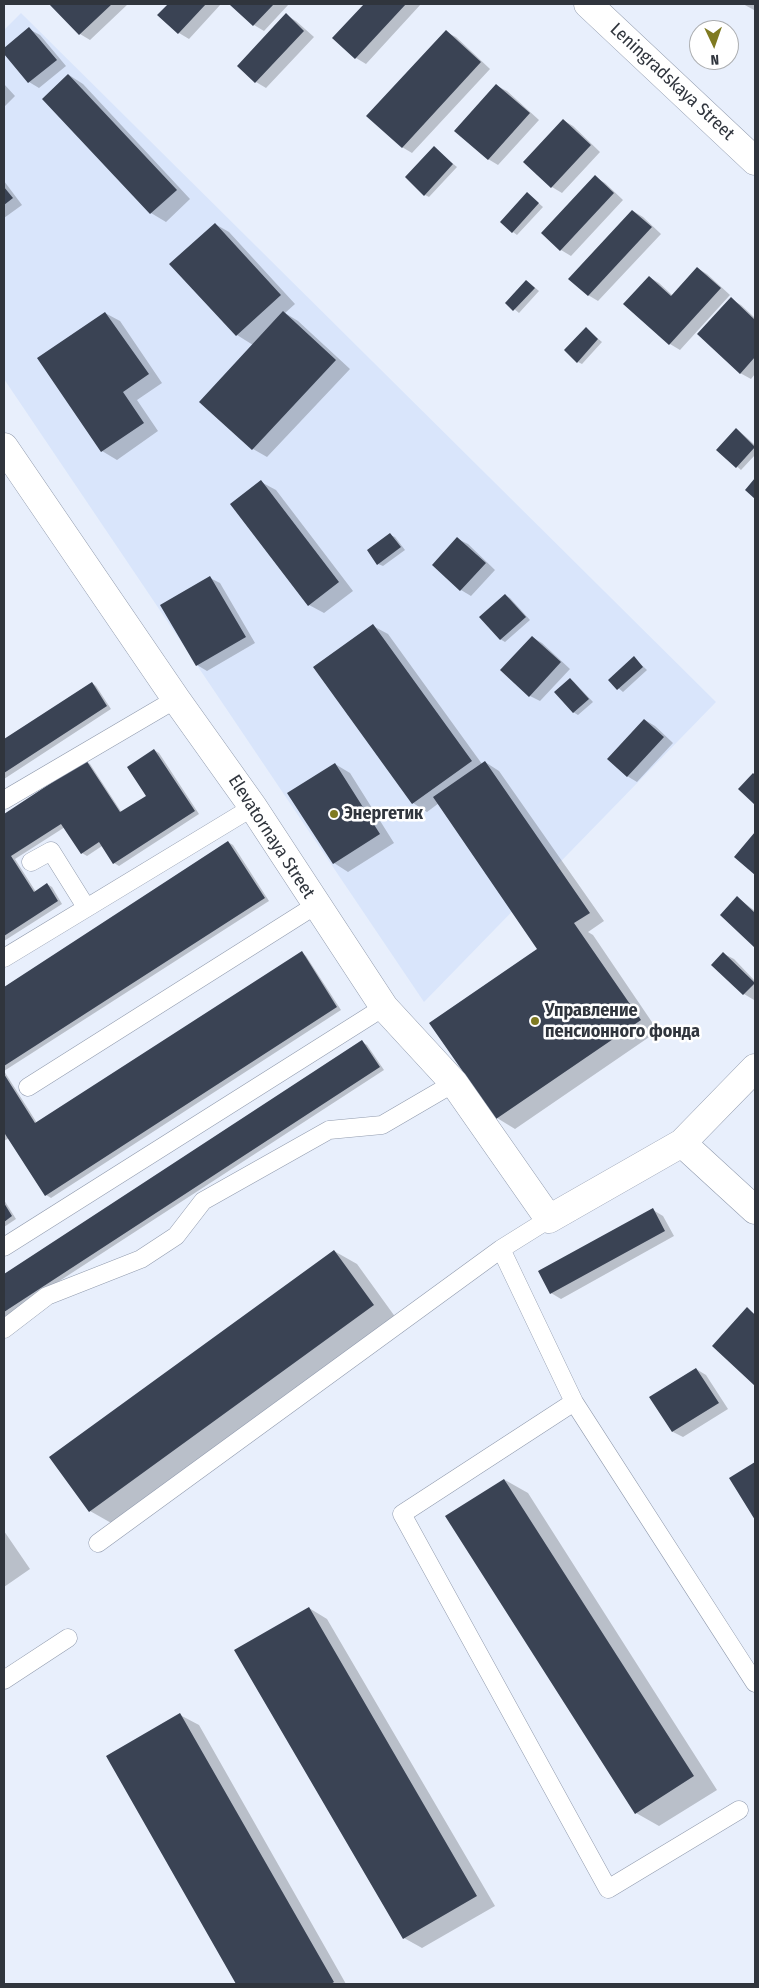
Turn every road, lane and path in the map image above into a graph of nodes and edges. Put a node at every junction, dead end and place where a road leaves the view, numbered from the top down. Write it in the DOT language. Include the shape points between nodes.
graph roads {
  1 [pos="588,4"];
  2 [pos="755,161"];
  3 [pos="4,447"];
  4 [pos="176,699"];
  5 [pos="4,800"];
  6 [pos="253,806"];
  7 [pos="31,862"];
  8 [pos="316,905"];
  9 [pos="86,907"];
  10 [pos="4,958"];
  11 [pos="384,1007"];
  12 [pos="755,1068"];
  13 [pos="454,1083"];
  14 [pos="28,1087"];
  15 [pos="682,1143"];
  16 [pos="755,1210"];
  17 [pos="549,1219"];
  18 [pos="4,1247"];
  19 [pos="501,1249"];
  20 [pos="4,1329"];
  21 [pos="574,1402"];
  22 [pos="98,1543"];
  23 [pos="68,1638"];
  24 [pos="4,1680"];
  25 [pos="755,1683"];
  26 [pos="739,1810"];
  1 -- 2 [label="street, Leningradskaya Street"];
  3 -- 4 [label="street, Elevatornaya Street"];
  4 -- 5 [label="lane"];
  4 -- 6 [label="street, Elevatornaya Street"];
  6 -- 8 [label="street, Elevatornaya Street"];
  6 -- 9 [label="lane"];
  7 -- 9 [label="lane" via="51,851"];
  8 -- 11 [label="street, Elevatornaya Street"];
  8 -- 14 [label="lane"];
  9 -- 10 [label="lane"];
  11 -- 13 [label="street, Elevatornaya Street"];
  11 -- 18 [label="lane"];
  12 -- 15 [label="street"];
  13 -- 17 [label="street, Elevatornaya Street"];
  13 -- 20 [label="lane" via="382,1125 329,1130 203,1201 176,1236 141,1259 47,1296"];
  15 -- 16 [label="street"];
  15 -- 17 [label="street"];
  17 -- 19 [label="lane"];
  19 -- 21 [label="lane"];
  19 -- 22 [label="lane"];
  21 -- 25 [label="lane"];
  21 -- 26 [label="lane" via="402,1514 608,1889"];
  23 -- 24 [label="lane"];
}
